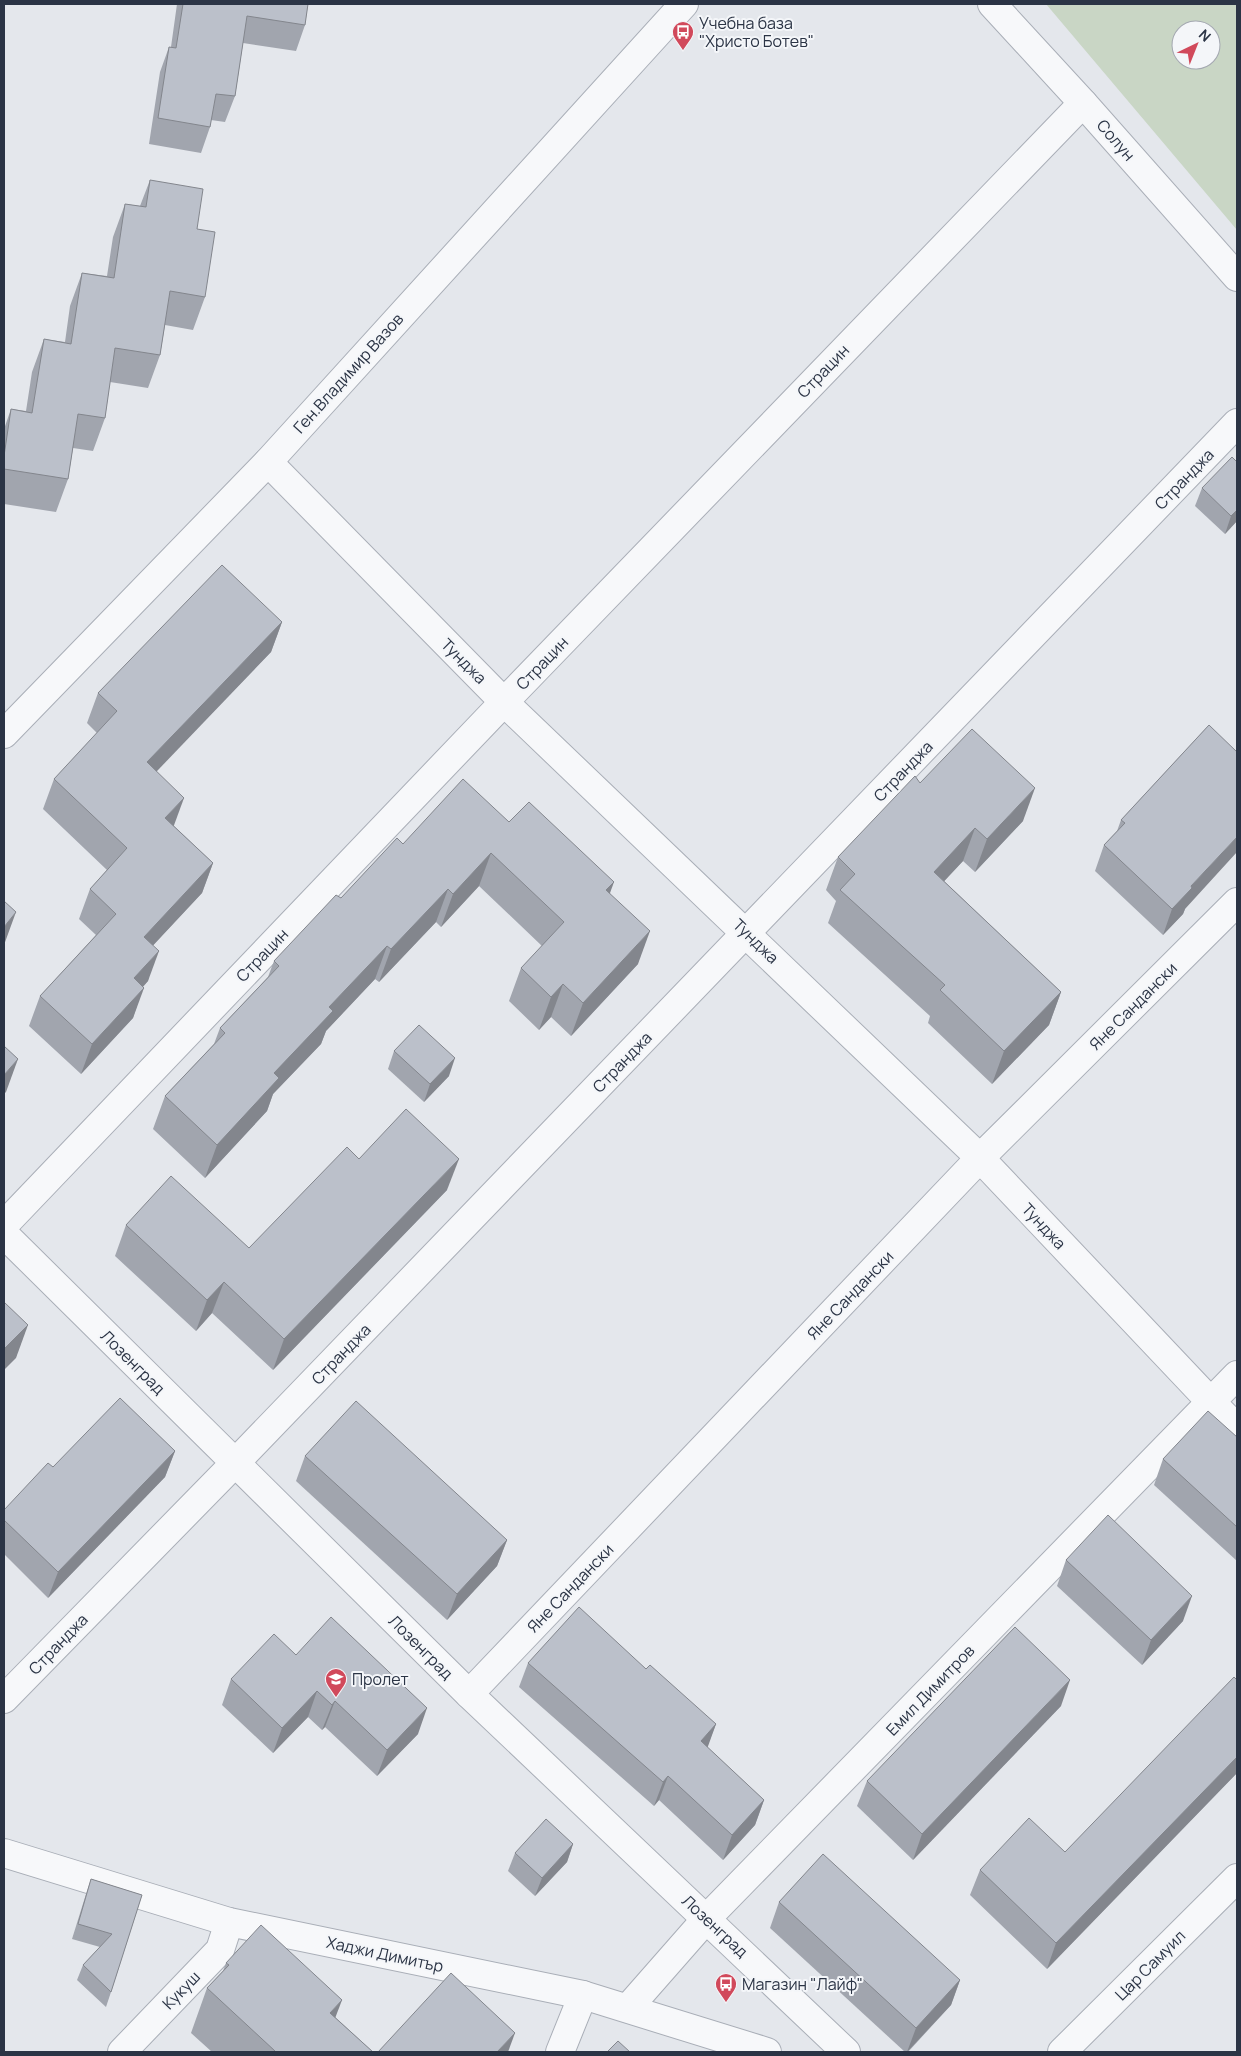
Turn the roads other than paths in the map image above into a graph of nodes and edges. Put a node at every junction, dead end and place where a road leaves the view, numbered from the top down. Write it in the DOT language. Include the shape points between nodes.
graph roads {
  1 [pos="684,4"];
  2 [pos="992,4"];
  3 [pos="1083,103"];
  4 [pos="1237,277"];
  5 [pos="1237,423"];
  6 [pos="268,462"];
  7 [pos="504,702"];
  8 [pos="4,734"];
  9 [pos="1237,902"];
  10 [pos="747,933"];
  11 [pos="980,1158"];
  12 [pos="4,1225"];
  13 [pos="4,1234"];
  14 [pos="1237,1375"];
  15 [pos="1211,1402"];
  16 [pos="1237,1428"];
  17 [pos="235,1463"];
  18 [pos="469,1694"];
  19 [pos="4,1699"];
  20 [pos="4,1853"];
  21 [pos="1237,1878"];
  22 [pos="707,1918"];
  23 [pos="229,1922"];
  24 [pos="583,1995"];
  25 [pos="628,2008"];
  26 [pos="122,2052"];
  27 [pos="560,2052"];
  28 [pos="767,2052"];
  29 [pos="846,2052"];
  30 [pos="1062,2052"];
  1 -- 6 [label="street, Ген.Владимир Вазов"];
  2 -- 3 [label="street, Солун"];
  3 -- 4 [label="street, Солун"];
  3 -- 7 [label="street, Страцин"];
  5 -- 10 [label="street, Странджа"];
  6 -- 7 [label="street, Тунджа"];
  6 -- 8 [label="street, Ген.Владимир Вазов"];
  7 -- 10 [label="street, Тунджа"];
  7 -- 12 [label="street, Страцин"];
  9 -- 11 [label="street, Яне Сандански"];
  10 -- 11 [label="street, Тунджа"];
  10 -- 17 [label="street, Странджа"];
  11 -- 15 [label="street, Тунджа"];
  11 -- 18 [label="street, Яне Сандански"];
  13 -- 17 [label="street, Лозенград"];
  14 -- 15 [label="street, Емил Димитров"];
  15 -- 16 [label="street, Тунджа"];
  15 -- 22 [label="street, Емил Димитров"];
  17 -- 18 [label="street, Лозенград"];
  17 -- 19 [label="street, Странджа"];
  18 -- 22 [label="street, Лозенград"];
  20 -- 23 [label="street, Хаджи Димитър"];
  21 -- 30 [label="street, Цар Самуил"];
  22 -- 25 [label="street, Емил Димитров"];
  22 -- 29 [label="street, Лозенград"];
  23 -- 24 [label="street, Хаджи Димитър"];
  23 -- 26 [label="street, Кукуш" via="220,1950"];
  24 -- 25 [label="street, Хаджи Димитър"];
  24 -- 27 [label="street"];
  25 -- 28 [label="street, Хаджи Димитър"];
}
